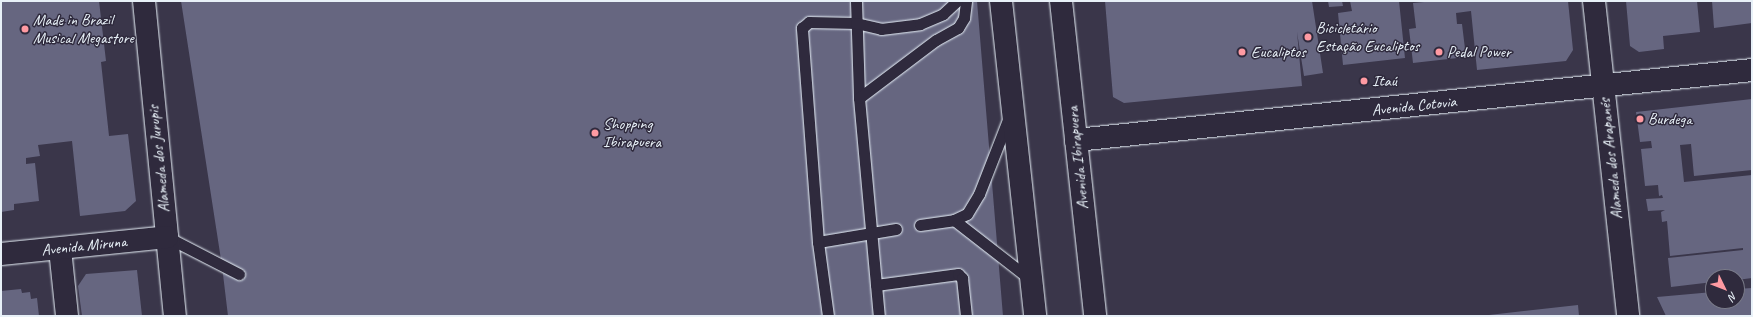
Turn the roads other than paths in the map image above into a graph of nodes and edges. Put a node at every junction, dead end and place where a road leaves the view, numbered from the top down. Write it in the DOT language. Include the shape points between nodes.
graph roads {
  1 [pos="144,1"];
  2 [pos="856,1"];
  3 [pos="957,1"];
  4 [pos="966,1"];
  5 [pos="1001,1"];
  6 [pos="1061,1"];
  7 [pos="1594,1"];
  8 [pos="856,23"];
  9 [pos="1752,70"];
  10 [pos="1603,86"];
  11 [pos="859,98"];
  12 [pos="1012,110"];
  13 [pos="1076,140"];
  14 [pos="954,220"];
  15 [pos="920,225"];
  16 [pos="896,229"];
  17 [pos="871,233"];
  18 [pos="167,237"];
  19 [pos="818,242"];
  20 [pos="60,248"];
  21 [pos="1,254"];
  22 [pos="239,274"];
  23 [pos="1031,280"];
  24 [pos="876,285"];
  25 [pos="67,316"];
  26 [pos="175,316"];
  27 [pos="828,316"];
  28 [pos="879,316"];
  29 [pos="966,316"];
  30 [pos="1035,316"];
  31 [pos="1096,316"];
  32 [pos="1628,316"];
  1 -- 18 [label="street, Alameda dos Jurupis"];
  2 -- 8 [label="lane"];
  3 -- 8 [label="lane" via="943,14 920,24 881,29"];
  4 -- 11 [label="lane" via="964,18 958,28 936,40"];
  5 -- 12 [label="street"];
  6 -- 13 [label="street, Avenida Ibirapuera"];
  7 -- 10 [label="street, Alameda dos Arapanés"];
  8 -- 11 [label="lane"];
  8 -- 19 [label="lane" via="809,22 802,28"];
  9 -- 10 [label="street, Avenida Cotovia"];
  10 -- 13 [label="street, Avenida Cotovia"];
  10 -- 32 [label="street, Alameda dos Arapanés"];
  11 -- 17 [label="lane"];
  12 -- 14 [label="lane" via="974,205 967,214"];
  12 -- 23 [label="street" via="1024,197"];
  13 -- 31 [label="street, Avenida Ibirapuera"];
  14 -- 15 [label="lane"];
  14 -- 23 [label="lane"];
  16 -- 17 [label="lane"];
  17 -- 19 [label="lane"];
  17 -- 24 [label="lane"];
  18 -- 20 [label="street, Avenida Miruna"];
  18 -- 22 [label="lane"];
  18 -- 26 [label="street, Alameda dos Jurupis"];
  19 -- 27 [label="lane"];
  20 -- 21 [label="street, Avenida Miruna"];
  20 -- 25 [label="street"];
  23 -- 30 [label="street"];
  24 -- 28 [label="lane"];
  24 -- 29 [label="lane" via="958,274 962,278"];
}
